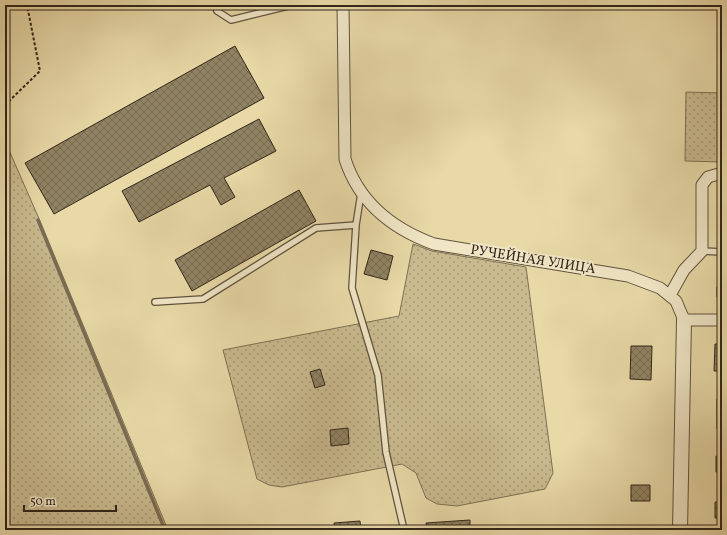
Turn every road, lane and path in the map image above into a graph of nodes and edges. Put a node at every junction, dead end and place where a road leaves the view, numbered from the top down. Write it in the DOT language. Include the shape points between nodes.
graph roads {
  1 [pos="27,5"];
  2 [pos="215,5"];
  3 [pos="292,5"];
  4 [pos="343,5"];
  5 [pos="5,105"];
  6 [pos="722,173"];
  7 [pos="361,192"];
  8 [pos="356,226"];
  9 [pos="702,252"];
  10 [pos="722,252"];
  11 [pos="670,296"];
  12 [pos="155,302"];
  13 [pos="684,320"];
  14 [pos="722,320"];
  15 [pos="404,530"];
  16 [pos="680,530"];
  1 -- 5 [label="path" via="40,71"];
  2 -- 3 [label="lane" via="217,11 231,20"];
  4 -- 7 [label="street, РУЧЕЙНАЯ УЛИЦА" via="345,159 350,175"];
  6 -- 9 [label="street" via="708,177 702,185"];
  7 -- 8 [label="lane"];
  7 -- 11 [label="street, РУЧЕЙНАЯ УЛИЦА" via="385,218 416,238 434,244 628,276 660,288"];
  8 -- 12 [label="lane" via="316,228 203,299"];
  8 -- 15 [label="lane" via="352,288 378,375 386,452"];
  9 -- 10 [label="lane"];
  9 -- 11 [label="street" via="684,270"];
  11 -- 13 [label="street, РУЧЕЙНАЯ УЛИЦА" via="680,307"];
  13 -- 14 [label="street"];
  13 -- 16 [label="street, РУЧЕЙНАЯ УЛИЦА"];
}
